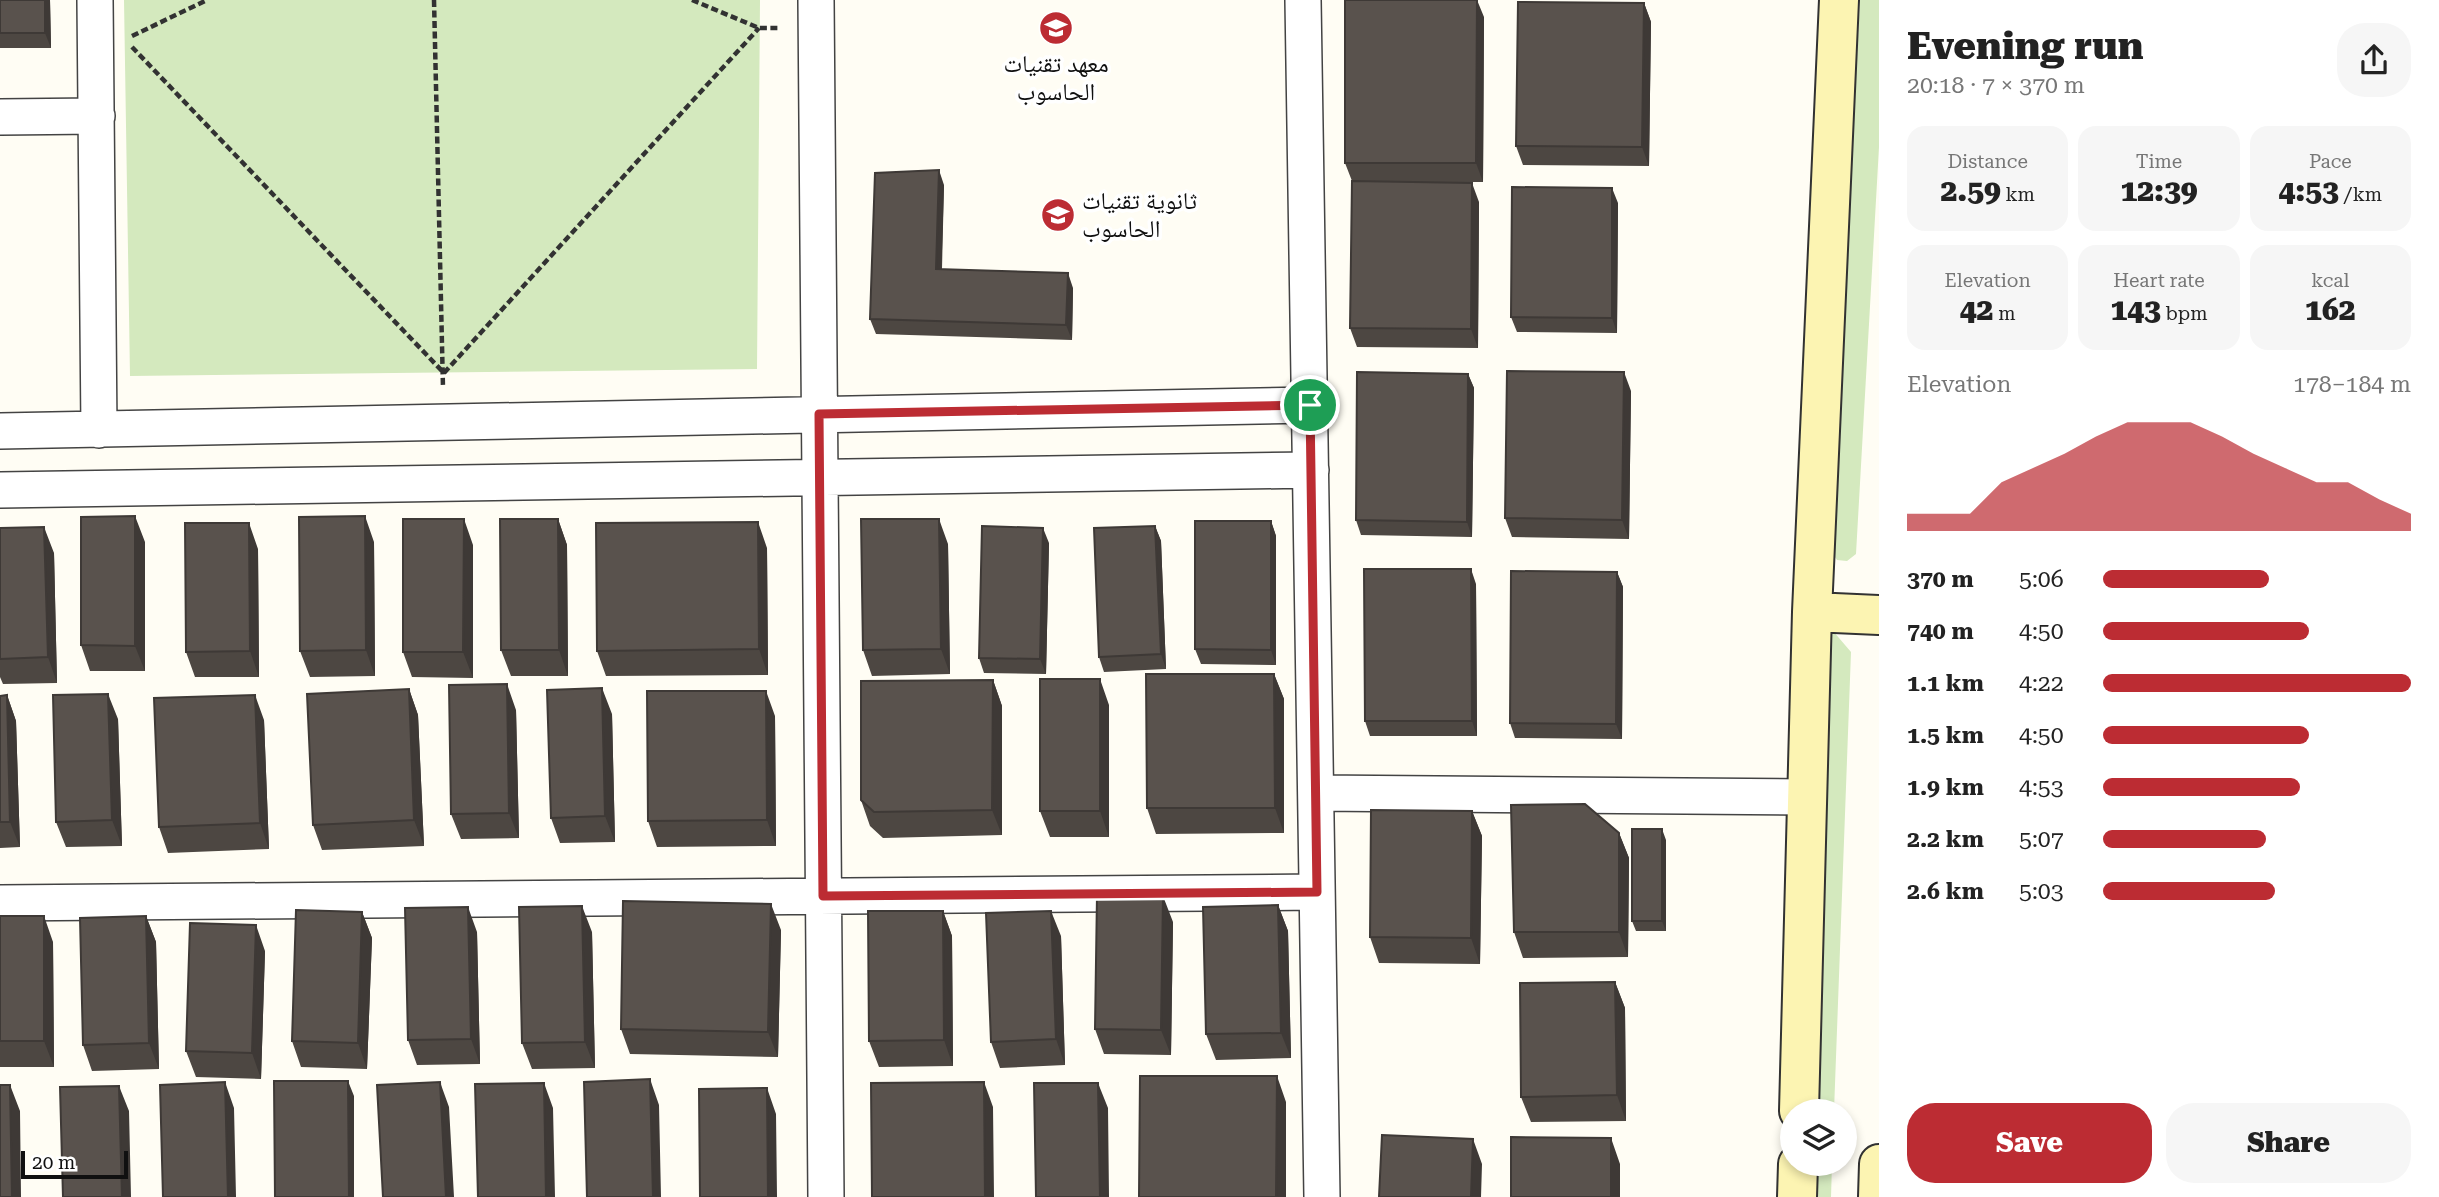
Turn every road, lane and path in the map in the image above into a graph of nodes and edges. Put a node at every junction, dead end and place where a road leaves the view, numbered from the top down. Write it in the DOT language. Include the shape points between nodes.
graph roads {
  1 [pos="95,0"];
  2 [pos="207,0"];
  3 [pos="434,0"];
  4 [pos="692,0"];
  5 [pos="816,0"];
  6 [pos="1303,0"];
  7 [pos="1839,0"];
  8 [pos="97,116"];
  9 [pos="0,117"];
  10 [pos="444,373"];
  11 [pos="1310,405"];
  12 [pos="819,414"];
  13 [pos="99,430"];
  14 [pos="0,431"];
  15 [pos="1311,470"];
  16 [pos="820,478"];
  17 [pos="0,490"];
  18 [pos="1812,612"];
  19 [pos="1879,615"];
  20 [pos="1316,793"];
  21 [pos="1807,797"];
  22 [pos="1317,892"];
  23 [pos="823,896"];
  24 [pos="0,903"];
  25 [pos="1799,1099"];
  26 [pos="1879,1164"];
  27 [pos="1798,1176"];
  28 [pos="826,1197"];
  29 [pos="1322,1197"];
  30 [pos="1797,1197"];
  31 [pos="1878,1197"];
  1 -- 8 [label="street"];
  2 -- 10 [label="path" via="125,39"];
  3 -- 10 [label="path"];
  4 -- 10 [label="path" via="760,28"];
  5 -- 12 [label="street"];
  6 -- 11 [label="street"];
  7 -- 18 [label="main road"];
  8 -- 9 [label="street"];
  8 -- 13 [label="street"];
  11 -- 12 [label="street"];
  11 -- 15 [label="street"];
  12 -- 13 [label="street"];
  12 -- 16 [label="street"];
  13 -- 14 [label="street"];
  15 -- 16 [label="street"];
  15 -- 20 [label="street"];
  16 -- 17 [label="street"];
  16 -- 23 [label="street"];
  18 -- 19 [label="main road"];
  18 -- 21 [label="main road"];
  20 -- 21 [label="street"];
  20 -- 22 [label="street"];
  21 -- 25 [label="main road"];
  22 -- 23 [label="street"];
  22 -- 29 [label="street"];
  23 -- 24 [label="street"];
  23 -- 28 [label="street"];
  26 -- 31 [label="main road"];
  27 -- 30 [label="main road"];
}
